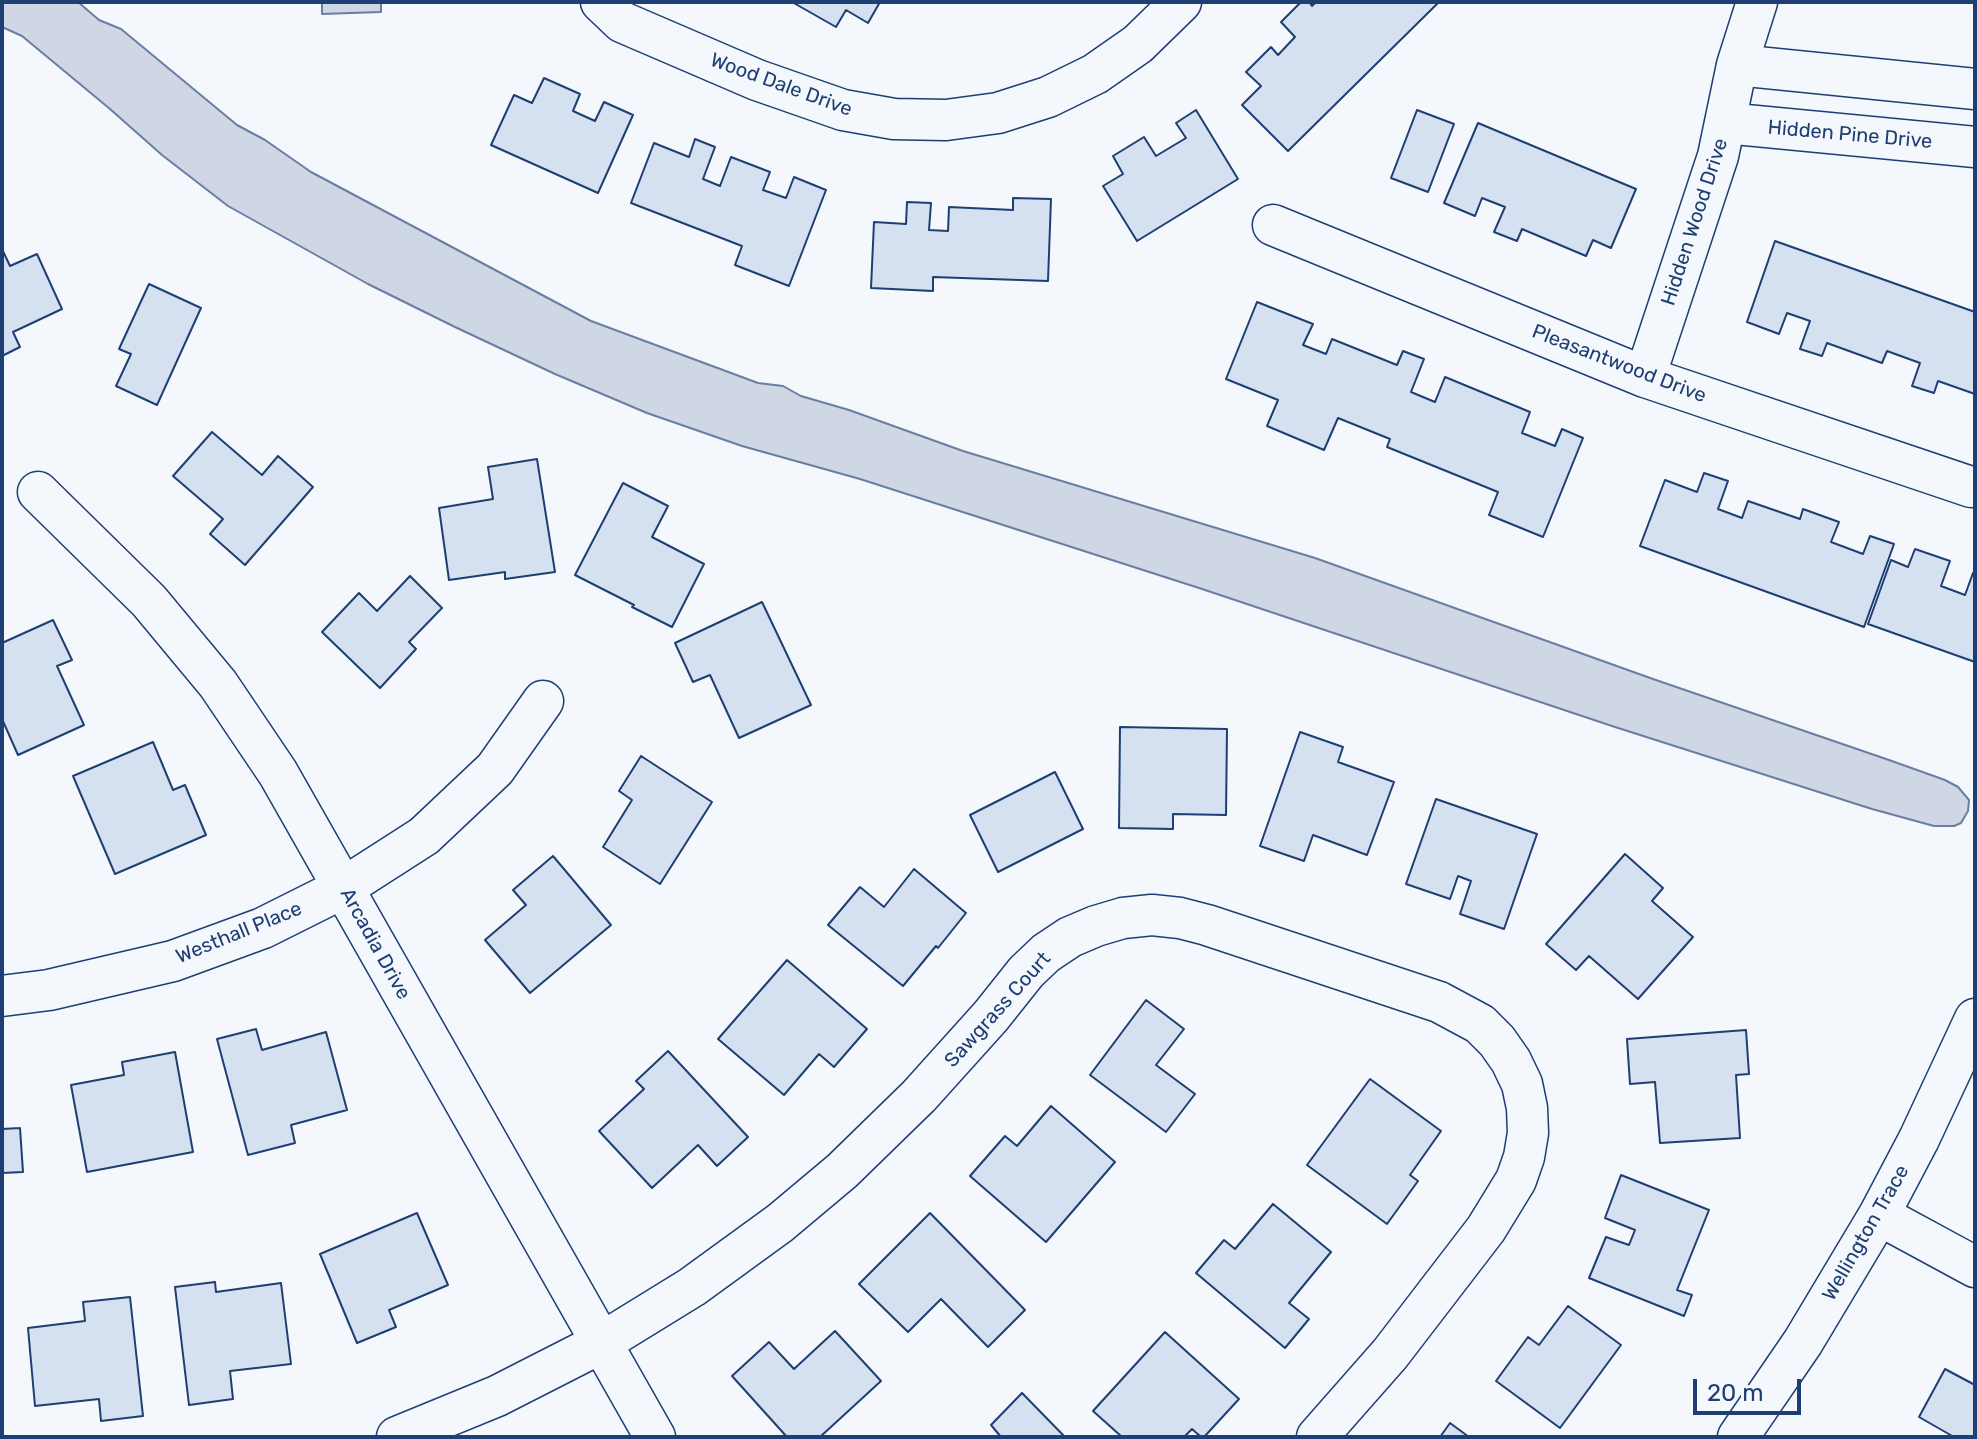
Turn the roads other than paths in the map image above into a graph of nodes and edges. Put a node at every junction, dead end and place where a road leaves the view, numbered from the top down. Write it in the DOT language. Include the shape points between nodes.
graph roads {
  1 [pos="601,2"];
  2 [pos="1181,2"];
  3 [pos="1757,2"];
  4 [pos="1737,65"];
  5 [pos="1975,89"];
  6 [pos="1725,123"];
  7 [pos="1975,147"];
  8 [pos="1273,225"];
  9 [pos="1645,377"];
  10 [pos="1971,487"];
  11 [pos="38,492"];
  12 [pos="543,701"];
  13 [pos="343,888"];
  14 [pos="2,996"];
  15 [pos="1975,1019"];
  16 [pos="1879,1215"];
  17 [pos="1975,1267"];
  18 [pos="601,1343"];
  19 [pos="397,1437"];
  20 [pos="655,1437"];
  21 [pos="1317,1437"];
  22 [pos="1738,1437"];
  1 -- 2 [label="street, Wood Dale Drive" via="622,22 828,105 894,119 946,120 998,113 1095,74 1138,44"];
  3 -- 4 [label="street, Hidden Wood Drive"];
  4 -- 5 [label="street"];
  4 -- 6 [label="street, Hidden Wood Drive"];
  6 -- 7 [label="street, Hidden Pine Drive"];
  6 -- 9 [label="street, Hidden Wood Drive"];
  8 -- 9 [label="street, Pleasantwood Drive"];
  9 -- 10 [label="street, Pleasantwood Drive"];
  11 -- 13 [label="street, Arcadia Drive" via="149,601 218,684 278,773"];
  12 -- 13 [label="street, Westhall Place" via="495,769 434,827"];
  13 -- 14 [label="street, Westhall Place" via="263,928 173,961"];
  13 -- 18 [label="street, Arcadia Drive"];
  15 -- 16 [label="street, Wellington Trace"];
  16 -- 17 [label="street"];
  16 -- 22 [label="street, Wellington Trace"];
  18 -- 19 [label="street, Sawgrass Court" via="497,1396"];
  18 -- 20 [label="street, Arcadia Drive"];
  18 -- 21 [label="street, Sawgrass Court" via="692,1287 842,1171 919,1096 1046,953 1083,931 1123,918 1180,918 1439,1002 1480,1024 1511,1061 1522,1084 1528,1133 1516,1180 1486,1229 1390,1354"];
}
